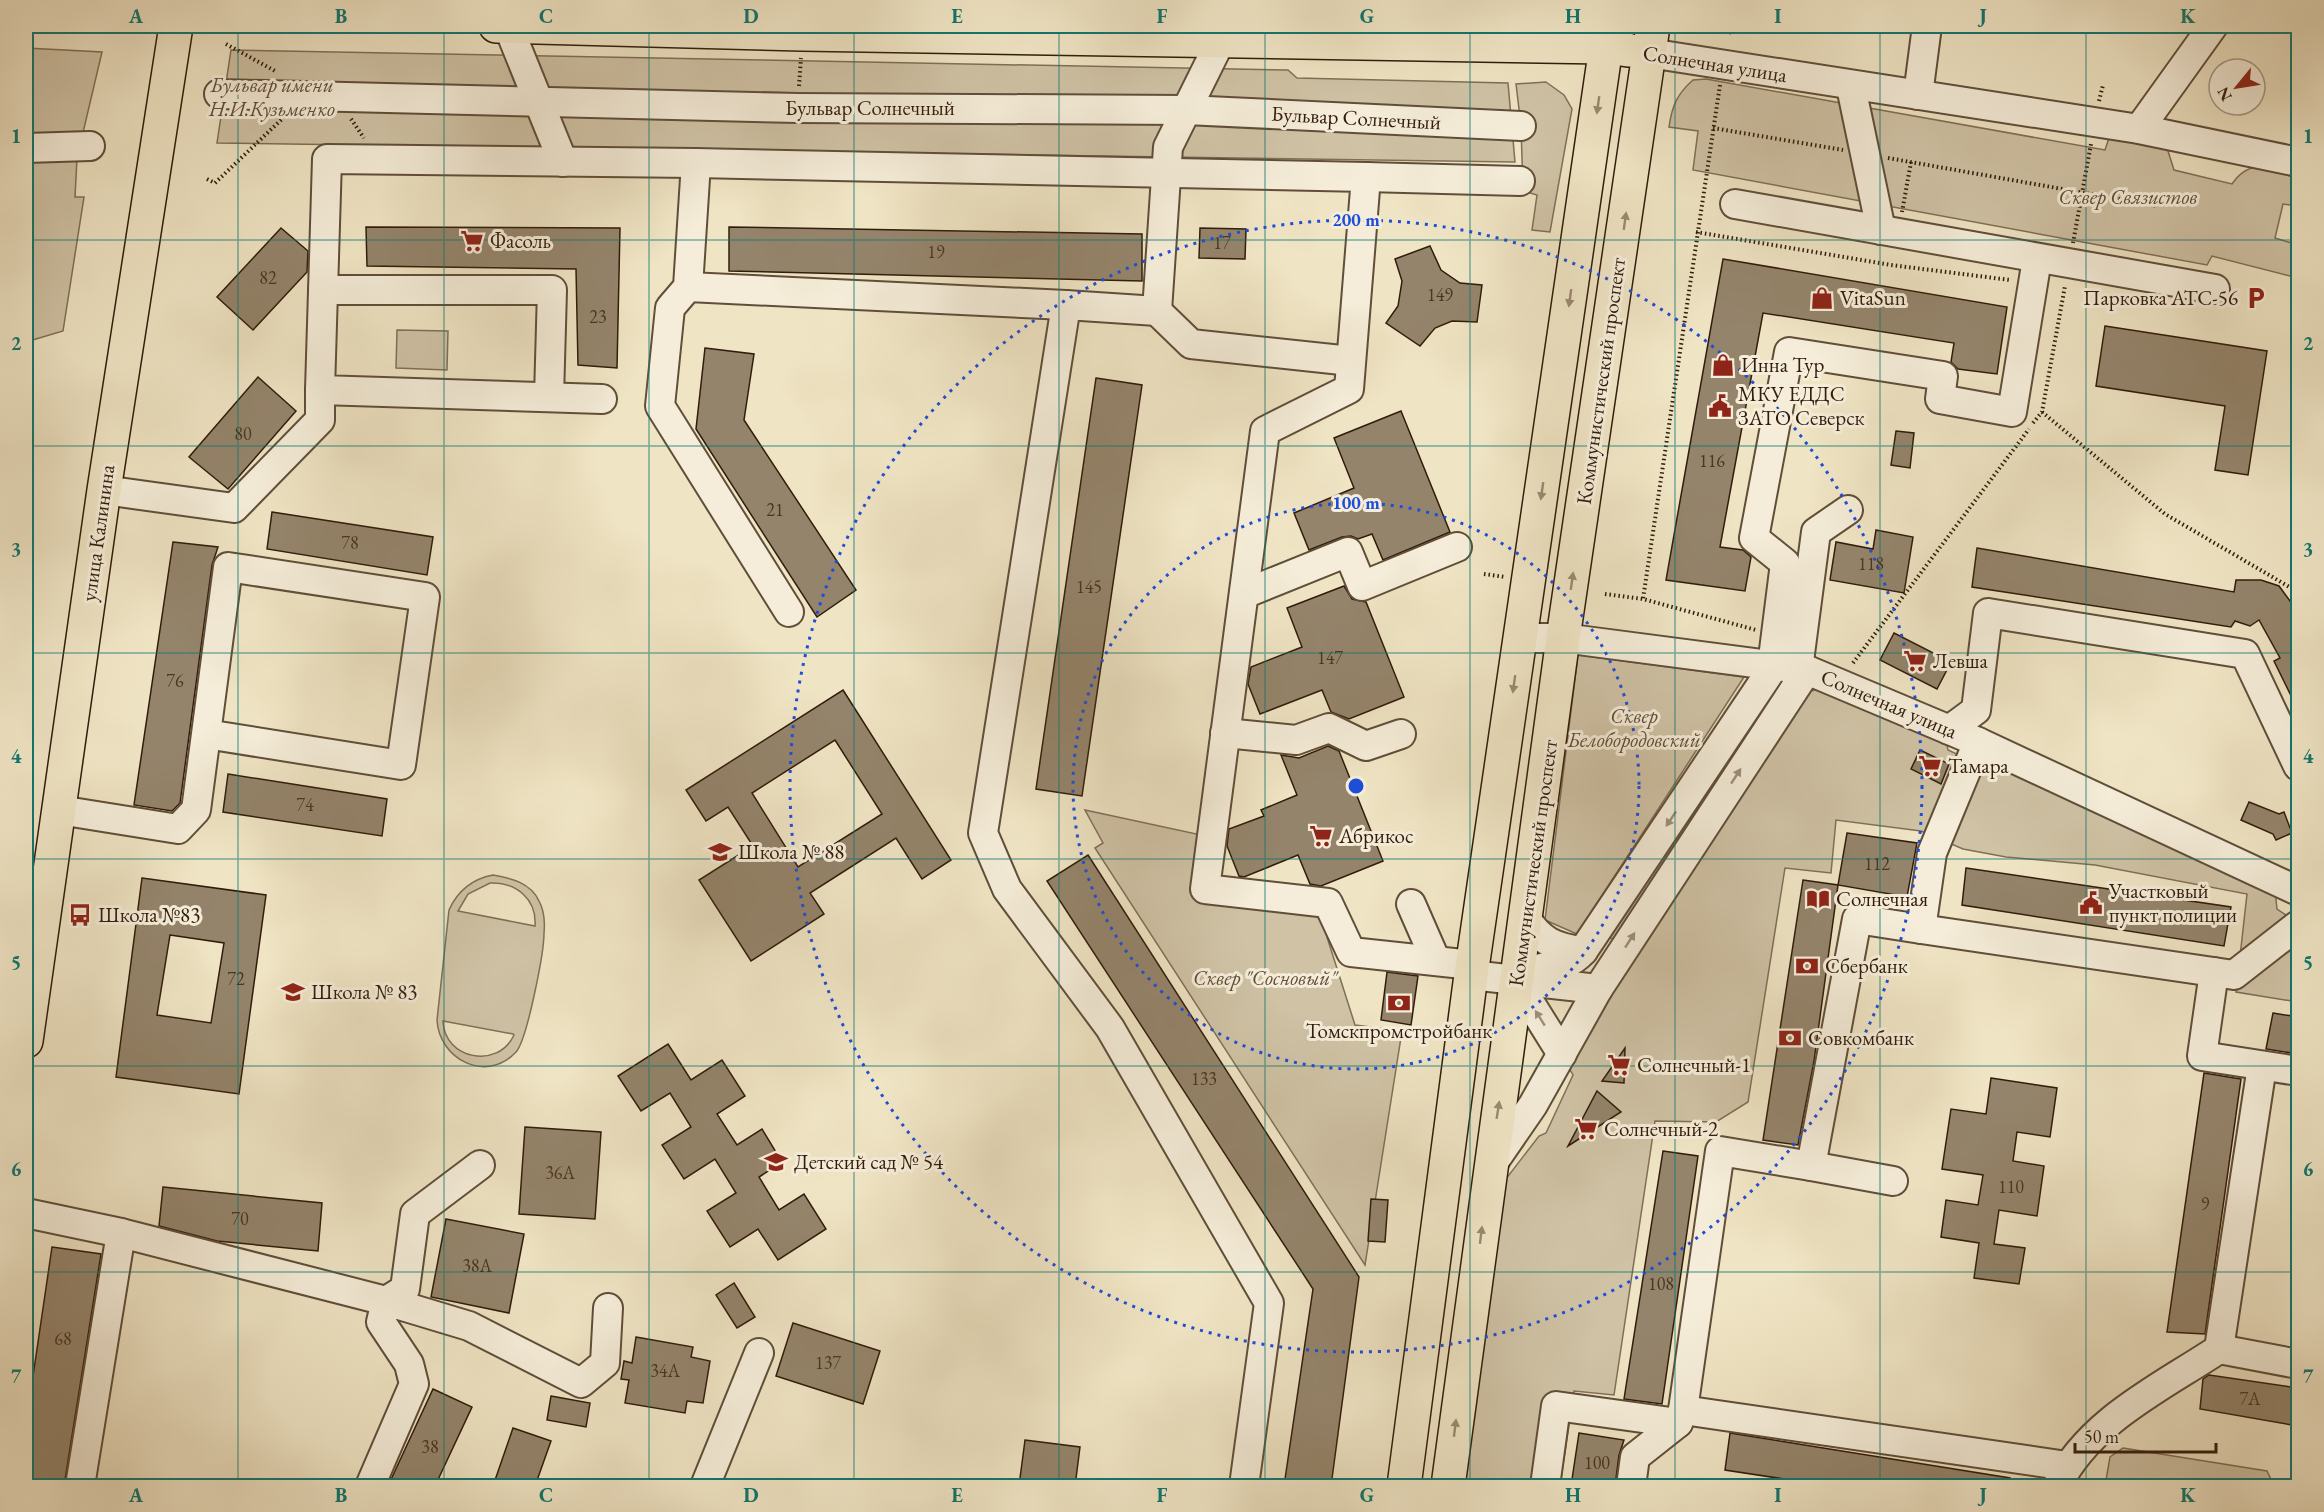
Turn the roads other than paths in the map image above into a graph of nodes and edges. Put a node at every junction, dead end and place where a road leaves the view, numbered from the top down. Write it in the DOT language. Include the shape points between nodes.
graph roads {
  1 [pos="176,26"];
  2 [pos="496,26"];
  3 [pos="508,26"];
  4 [pos="1927,26"];
  5 [pos="2213,26"];
  6 [pos="1607,36"];
  7 [pos="1651,39"];
  8 [pos="1220,42"];
  9 [pos="1851,87"];
  10 [pos="219,94"];
  11 [pos="1917,95"];
  12 [pos="539,103"];
  13 [pos="1186,110"];
  14 [pos="1521,126"];
  15 [pos="2139,129"];
  16 [pos="90,146"];
  17 [pos="26,148"];
  18 [pos="562,162"];
  19 [pos="2298,162"];
  20 [pos="696,163"];
  21 [pos="1164,172"];
  22 [pos="1366,177"];
  23 [pos="1520,181"];
  24 [pos="1735,204"];
  25 [pos="1881,230"];
  26 [pos="2035,271"];
  27 [pos="688,287"];
  28 [pos="2215,289"];
  29 [pos="323,290"];
  30 [pos="1066,305"];
  31 [pos="1157,310"];
  32 [pos="1351,361"];
  33 [pos="320,390"];
  34 [pos="549,397"];
  35 [pos="602,399"];
  36 [pos="104,490"];
  37 [pos="1848,510"];
  38 [pos="1457,547"];
  39 [pos="1244,594"];
  40 [pos="789,612"];
  41 [pos="1520,638"];
  42 [pos="1563,639"];
  43 [pos="1788,668"];
  44 [pos="1949,730"];
  45 [pos="1225,733"];
  46 [pos="206,734"];
  47 [pos="1401,734"];
  48 [pos="1978,742"];
  49 [pos="2298,765"];
  50 [pos="59,810"];
  51 [pos="2298,891"];
  52 [pos="1411,904"];
  53 [pos="1525,917"];
  54 [pos="2298,925"];
  55 [pos="1921,928"];
  56 [pos="1583,951"];
  57 [pos="1436,961"];
  58 [pos="1472,970"];
  59 [pos="2214,972"];
  60 [pos="1517,982"];
  61 [pos="1598,989"];
  62 [pos="26,1036"];
  63 [pos="26,1041"];
  64 [pos="1562,1054"];
  65 [pos="2262,1066"];
  66 [pos="2298,1071"];
  67 [pos="480,1165"];
  68 [pos="1812,1166"];
  69 [pos="1490,1167"];
  70 [pos="1893,1181"];
  71 [pos="26,1213"];
  72 [pos="121,1233"];
  73 [pos="386,1301"];
  74 [pos="609,1308"];
  75 [pos="2219,1349"];
  76 [pos="759,1353"];
  77 [pos="2298,1364"];
  78 [pos="1681,1417"];
  79 [pos="2062,1476"];
  80 [pos="698,1480"];
  81 [pos="80,1486"];
  82 [pos="370,1486"];
  83 [pos="1244,1486"];
  84 [pos="1404,1486"];
  85 [pos="1448,1486"];
  86 [pos="1545,1486"];
  87 [pos="1631,1486"];
  1 -- 36 [label="main road, улица Калинина"];
  2 -- 3 [label="main road, Солнечная улица"];
  3 -- 8 [label="main road, Солнечная улица"];
  3 -- 12 [label="street"];
  4 -- 11 [label="street"];
  5 -- 15 [label="street"];
  6 -- 7 [label="main road, Солнечная улица"];
  6 -- 8 [label="main road, Солнечная улица"];
  6 -- 41 [label="main road, Коммунистический проспект, one-way"];
  7 -- 9 [label="street, Солнечная улица"];
  42 -- 7 [label="main road, Коммунистический проспект, one-way"];
  8 -- 13 [label="street"];
  9 -- 11 [label="street, Солнечная улица"];
  9 -- 25 [label="street"];
  10 -- 12 [label="street, Бульвар Солнечный"];
  11 -- 15 [label="street, Солнечная улица"];
  12 -- 13 [label="street, Бульвар Солнечный"];
  12 -- 18 [label="street"];
  13 -- 14 [label="street, Бульвар Солнечный"];
  13 -- 21 [label="street" via="1167,147"];
  15 -- 19 [label="street, Солнечная улица"];
  16 -- 17 [label="street"];
  18 -- 20 [label="street"];
  18 -- 29 [label="street" via="327,159"];
  20 -- 21 [label="street"];
  20 -- 27 [label="street"];
  21 -- 22 [label="street"];
  21 -- 31 [label="street"];
  22 -- 23 [label="street"];
  22 -- 32 [label="street"];
  24 -- 25 [label="street"];
  25 -- 26 [label="street"];
  26 -- 28 [label="street"];
  26 -- 43 [label="street" via="2012,412 1940,399 1943,376 1789,352 1754,538 1785,563"];
  27 -- 30 [label="street"];
  27 -- 40 [label="street" via="670,308 660,406"];
  29 -- 33 [label="street"];
  29 -- 34 [label="street" via="552,290"];
  30 -- 31 [label="street"];
  30 -- 83 [label="street" via="983,833 1007,889 1110,1028 1269,1304"];
  31 -- 32 [label="street" via="1191,344"];
  32 -- 39 [label="street" via="1349,389 1265,431"];
  33 -- 34 [label="street"];
  33 -- 36 [label="street" via="320,420 234,508"];
  34 -- 35 [label="street"];
  36 -- 50 [label="main road, улица Калинина"];
  37 -- 43 [label="street" via="1816,532"];
  38 -- 39 [label="street" via="1362,586 1348,552"];
  39 -- 45 [label="street"];
  41 -- 42 [label="street, Солнечная улица"];
  41 -- 58 [label="main road, Коммунистический проспект, one-way"];
  42 -- 43 [label="street, Солнечная улица"];
  42 -- 53 [label="main road, Коммунистический проспект"];
  43 -- 44 [label="street, Солнечная улица"];
  43 -- 56 [label="street, one-way"];
  61 -- 43 [label="street, one-way"];
  44 -- 48 [label="street, Солнечная улица"];
  44 -- 49 [label="street" via="1976,710 1988,614 2245,654"];
  45 -- 47 [label="street" via="1296,740 1329,728 1366,746"];
  45 -- 57 [label="street" via="1205,889 1328,903 1352,952"];
  46 -- 46 [label="street" via="228,567 425,597 401,765"];
  46 -- 50 [label="street" via="196,810 178,829"];
  48 -- 51 [label="street, Солнечная улица"];
  48 -- 55 [label="street" via="1932,853"];
  50 -- 62 [label="main road, улица Калинина"];
  52 -- 57 [label="street"];
  53 -- 56 [label="street" via="1536,935 1566,949"];
  53 -- 60 [label="main road, Коммунистический проспект"];
  54 -- 59 [label="street" via="2234,975"];
  55 -- 59 [label="street"];
  55 -- 68 [label="street" via="1857,919"];
  56 -- 60 [label="street" via="1574,960 1534,970"];
  57 -- 58 [label="street"];
  58 -- 60 [label="street"];
  58 -- 84 [label="main road, Коммунистический проспект"];
  59 -- 65 [label="street" via="2202,1056"];
  60 -- 61 [label="street"];
  64 -- 60 [label="street, one-way"];
  69 -- 60 [label="main road, Коммунистический проспект, one-way"];
  61 -- 64 [label="street"];
  62 -- 63 [label="main road, улица Калинина"];
  64 -- 69 [label="street"];
  65 -- 66 [label="street"];
  65 -- 75 [label="street"];
  67 -- 73 [label="street" via="415,1214 405,1290"];
  68 -- 70 [label="street"];
  68 -- 78 [label="street" via="1720,1151"];
  85 -- 69 [label="main road, Коммунистический проспект, one-way"];
  71 -- 72 [label="street"];
  72 -- 73 [label="street"];
  72 -- 81 [label="street"];
  73 -- 74 [label="street" via="469,1326 581,1383 605,1363"];
  73 -- 82 [label="street" via="381,1322 409,1364 414,1384"];
  75 -- 77 [label="street"];
  75 -- 79 [label="street" via="2107,1422"];
  76 -- 80 [label="street"];
  78 -- 79 [label="street"];
  78 -- 86 [label="street" via="1556,1406"];
  78 -- 87 [label="street" via="1635,1457"];
}
